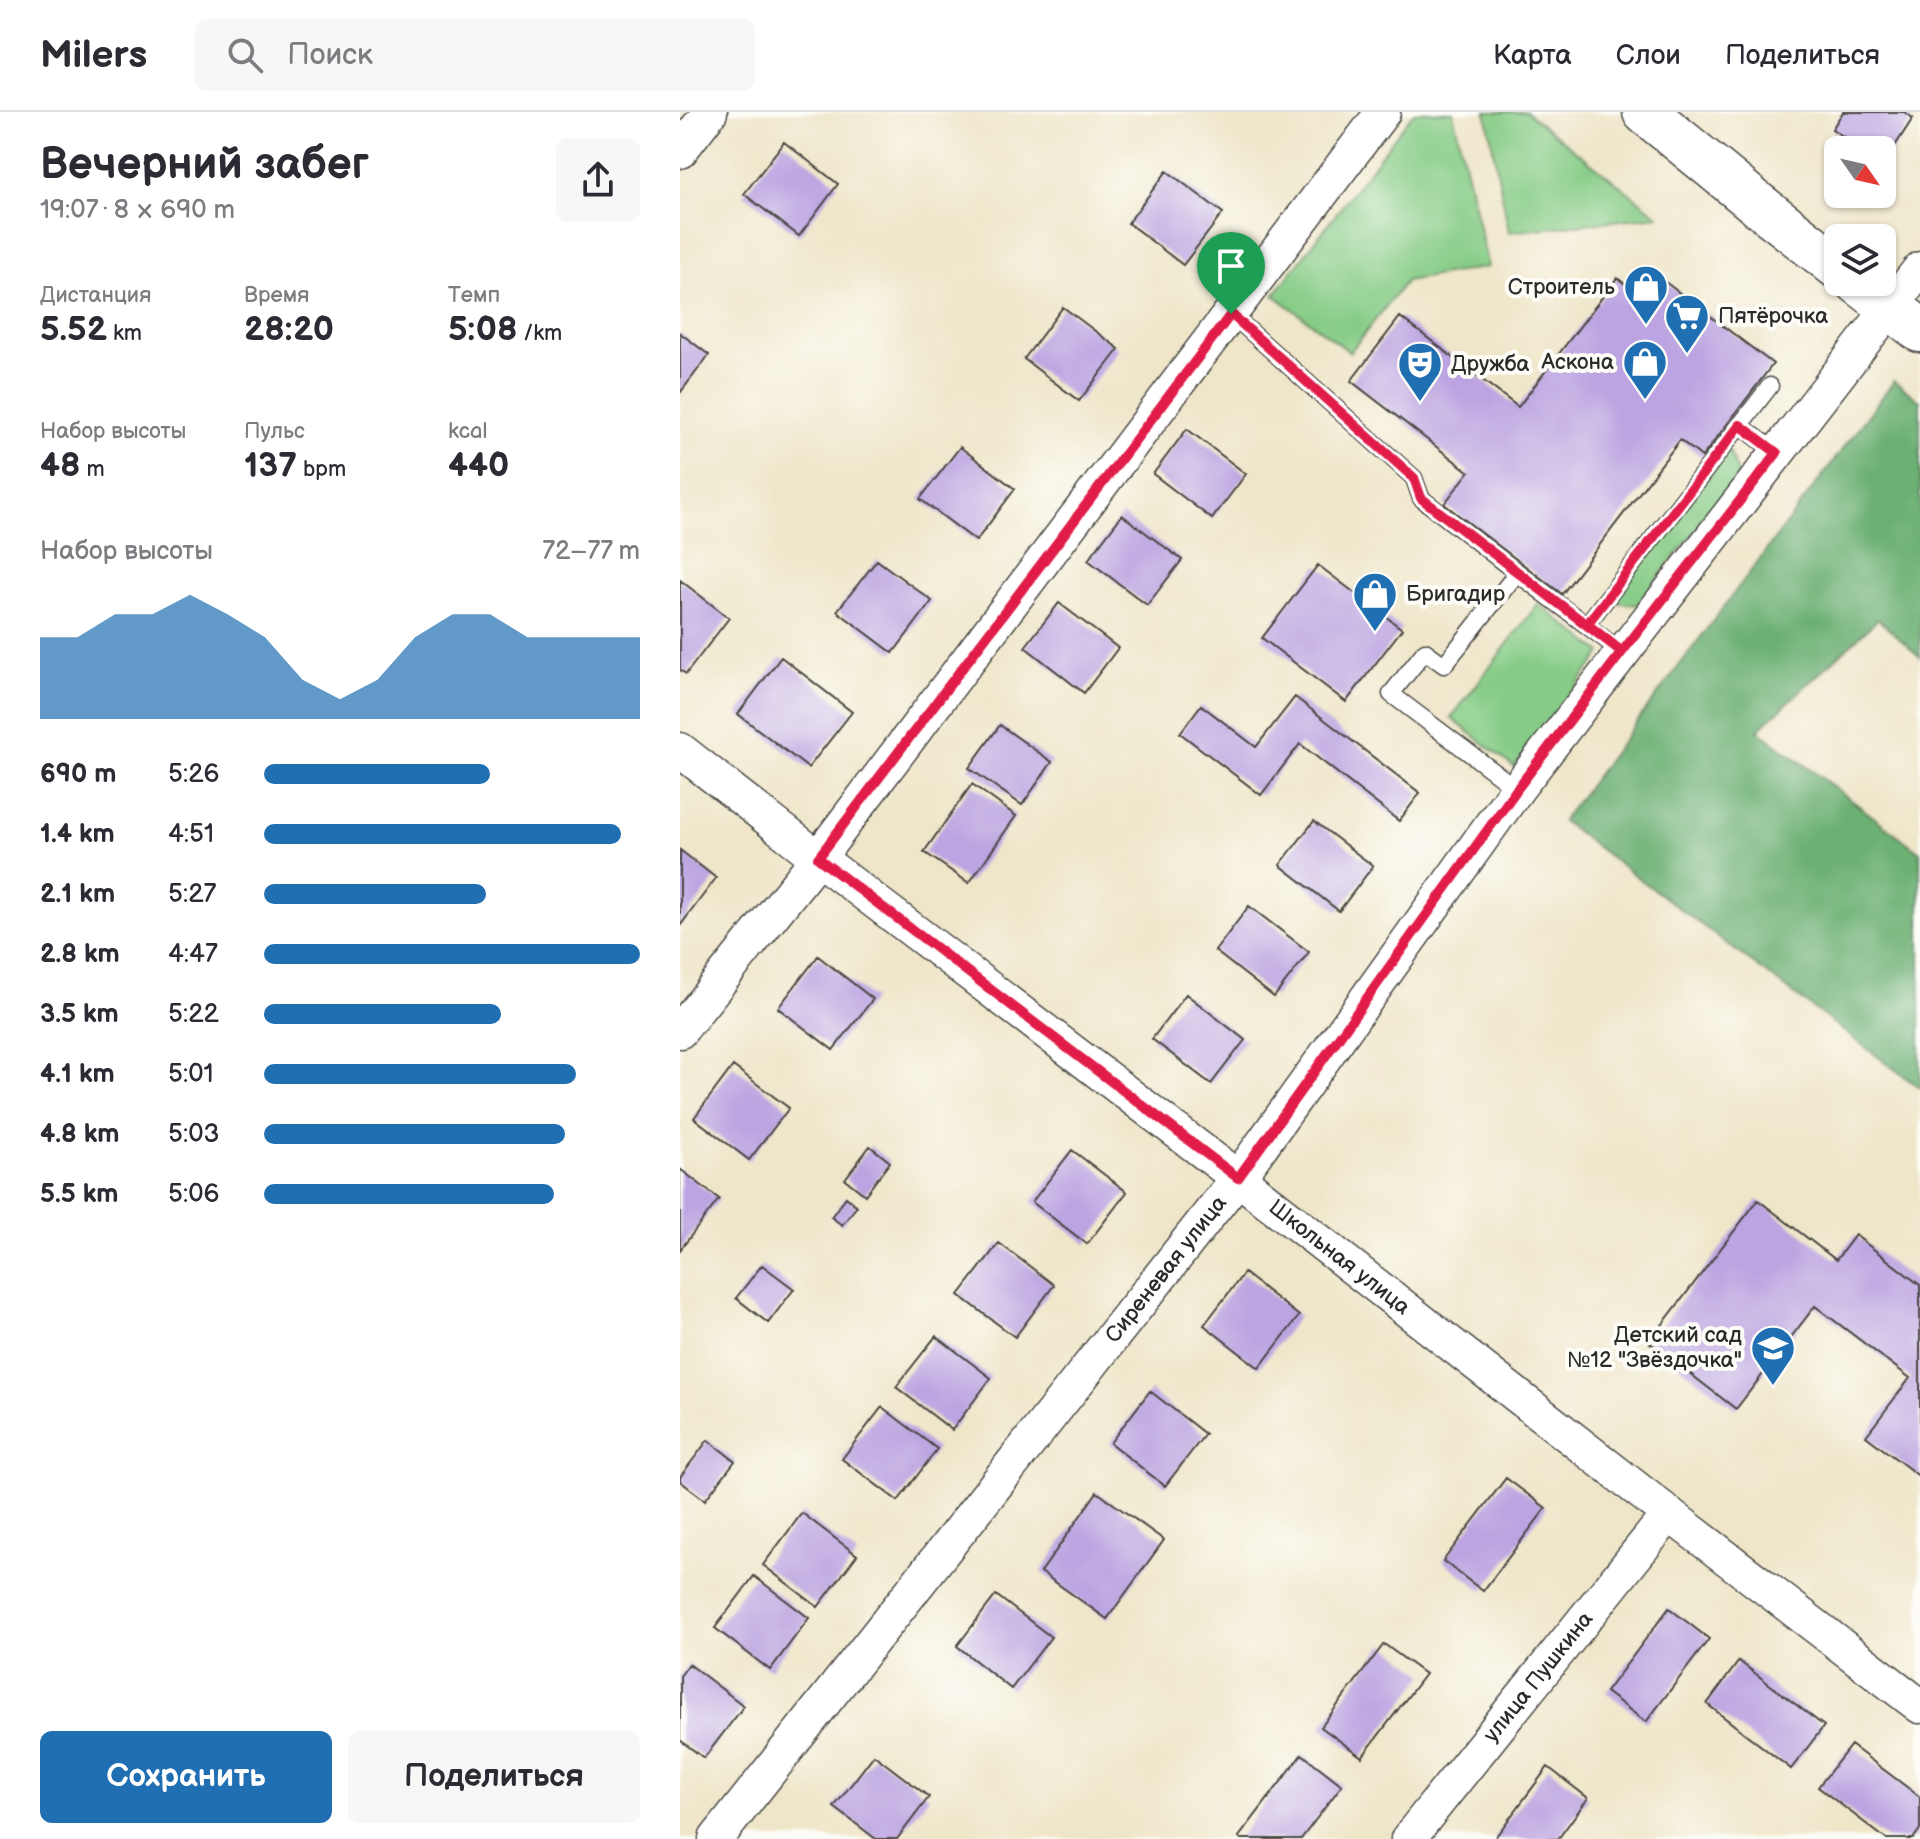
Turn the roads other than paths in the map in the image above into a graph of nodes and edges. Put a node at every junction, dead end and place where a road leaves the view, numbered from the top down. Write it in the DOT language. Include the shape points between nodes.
graph roads {
  1 [pos="710,112"];
  2 [pos="1383,112"];
  3 [pos="1645,112"];
  4 [pos="680,151"];
  5 [pos="1824,256"];
  6 [pos="1920,269"];
  7 [pos="1889,307"];
  8 [pos="1231,314"];
  9 [pos="1770,386"];
  10 [pos="1740,425"];
  11 [pos="1777,453"];
  12 [pos="1517,573"];
  13 [pos="1587,624"];
  14 [pos="1622,652"];
  15 [pos="680,750"];
  16 [pos="1517,789"];
  17 [pos="818,858"];
  18 [pos="680,1031"];
  19 [pos="1238,1178"];
  20 [pos="1669,1514"];
  21 [pos="1920,1706"];
  22 [pos="716,1839"];
  23 [pos="1408,1839"];
  1 -- 4 [label="street"];
  2 -- 8 [label="street"];
  3 -- 5 [label="street"];
  6 -- 7 [label="street, Сиреневая улица"];
  7 -- 11 [label="street, Сиреневая улица"];
  8 -- 12 [label="lane" via="1414,478 1421,498"];
  8 -- 17 [label="street"];
  9 -- 10 [label="lane"];
  10 -- 11 [label="lane"];
  10 -- 13 [label="lane"];
  11 -- 14 [label="street, Сиреневая улица"];
  12 -- 13 [label="lane"];
  12 -- 16 [label="lane" via="1444,665 1425,651 1391,694"];
  13 -- 14 [label="lane"];
  14 -- 16 [label="street, Сиреневая улица"];
  15 -- 17 [label="street, Школьная улица"];
  16 -- 19 [label="street, Сиреневая улица"];
  17 -- 18 [label="street"];
  17 -- 19 [label="street, Школьная улица"];
  19 -- 20 [label="street, Школьная улица"];
  19 -- 22 [label="street, Сиреневая улица"];
  20 -- 21 [label="street, Школьная улица"];
  20 -- 23 [label="street, улица Пушкина"];
}
